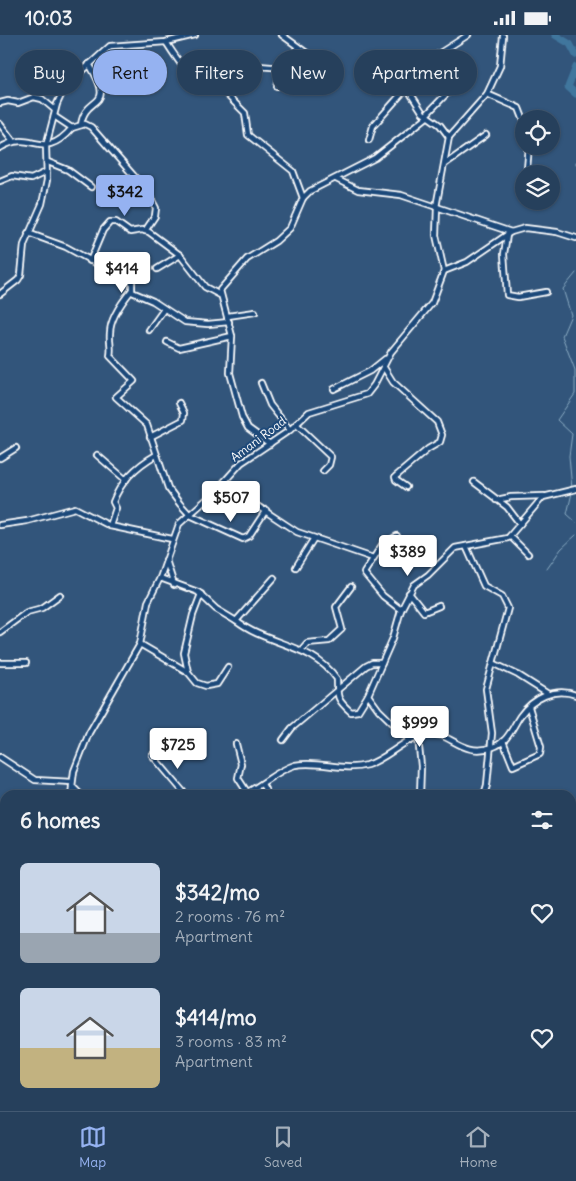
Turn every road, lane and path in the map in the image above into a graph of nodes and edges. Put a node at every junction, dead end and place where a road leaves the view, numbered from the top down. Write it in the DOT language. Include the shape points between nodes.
graph roads {
  1 [pos="195,35"];
  2 [pos="282,35"];
  3 [pos="468,35"];
  4 [pos="502,36"];
  5 [pos="166,42"];
  6 [pos="298,47"];
  7 [pos="296,50"];
  8 [pos="302,50"];
  9 [pos="444,50"];
  10 [pos="177,57"];
  11 [pos="89,65"];
  12 [pos="487,94"];
  13 [pos="227,95"];
  14 [pos="401,95"];
  15 [pos="412,95"];
  16 [pos="446,95"];
  17 [pos="0,103"];
  18 [pos="55,110"];
  19 [pos="520,110"];
  20 [pos="427,116"];
  21 [pos="54,117"];
  22 [pos="0,124"];
  23 [pos="81,125"];
  24 [pos="72,128"];
  25 [pos="486,135"];
  26 [pos="449,137"];
  27 [pos="368,140"];
  28 [pos="13,141"];
  29 [pos="46,146"];
  30 [pos="0,148"];
  31 [pos="48,162"];
  32 [pos="445,164"];
  33 [pos="46,172"];
  34 [pos="336,179"];
  35 [pos="0,181"];
  36 [pos="90,187"];
  37 [pos="303,198"];
  38 [pos="436,207"];
  39 [pos="145,231"];
  40 [pos="28,233"];
  41 [pos="509,233"];
  42 [pos="576,238"];
  43 [pos="180,255"];
  44 [pos="90,261"];
  45 [pos="157,269"];
  46 [pos="444,271"];
  47 [pos="131,291"];
  48 [pos="546,292"];
  49 [pos="0,294"];
  50 [pos="220,295"];
  51 [pos="164,309"];
  52 [pos="254,312"];
  53 [pos="229,319"];
  54 [pos="150,330"];
  55 [pos="232,336"];
  56 [pos="168,342"];
  57 [pos="390,355"];
  58 [pos="383,366"];
  59 [pos="262,383"];
  60 [pos="334,389"];
  61 [pos="179,403"];
  62 [pos="296,424"];
  63 [pos="290,430"];
  64 [pos="150,437"];
  65 [pos="270,444"];
  66 [pos="16,448"];
  67 [pos="97,455"];
  68 [pos="156,455"];
  69 [pos="0,458"];
  70 [pos="323,471"];
  71 [pos="126,480"];
  72 [pos="474,482"];
  73 [pos="220,486"];
  74 [pos="406,487"];
  75 [pos="576,489"];
  76 [pos="544,497"];
  77 [pos="496,500"];
  78 [pos="266,510"];
  79 [pos="190,515"];
  80 [pos="520,524"];
  81 [pos="0,525"];
  82 [pos="110,526"];
  83 [pos="397,536"];
  84 [pos="510,536"];
  85 [pos="314,538"];
  86 [pos="172,539"];
  87 [pos="466,546"];
  88 [pos="528,554"];
  89 [pos="373,558"];
  90 [pos="166,559"];
  91 [pos="296,567"];
  92 [pos="160,578"];
  93 [pos="274,578"];
  94 [pos="174,585"];
  95 [pos="350,587"];
  96 [pos="409,593"];
  97 [pos="201,594"];
  98 [pos="60,595"];
  99 [pos="439,606"];
  100 [pos="401,610"];
  101 [pos="236,621"];
  102 [pos="0,632"];
  103 [pos="140,644"];
  104 [pos="302,649"];
  105 [pos="0,663"];
  106 [pos="26,663"];
  107 [pos="382,663"];
  108 [pos="493,663"];
  109 [pos="228,667"];
  110 [pos="188,672"];
  111 [pos="336,693"];
  112 [pos="368,695"];
  113 [pos="548,695"];
  114 [pos="576,695"];
  115 [pos="330,698"];
  116 [pos="338,698"];
  117 [pos="528,707"];
  118 [pos="418,738"];
  119 [pos="282,740"];
  120 [pos="411,741"];
  121 [pos="503,741"];
  122 [pos="236,744"];
  123 [pos="492,747"];
  124 [pos="152,755"];
  125 [pos="0,757"];
  126 [pos="72,784"];
  127 [pos="262,784"];
  128 [pos="71,790"];
  129 [pos="77,790"];
  130 [pos="182,790"];
  131 [pos="246,790"];
  132 [pos="254,790"];
  133 [pos="265,790"];
  134 [pos="420,790"];
  135 [pos="485,790"];
  1 -- 5 [label="street"];
  2 -- 6 [label="street"];
  3 -- 9 [label="street"];
  4 -- 12 [label="street" via="500,66"];
  5 -- 10 [label="street"];
  5 -- 11 [label="street" via="110,46"];
  6 -- 7 [label="street"];
  6 -- 8 [label="street"];
  11 -- 18 [label="street" via="63,91"];
  11 -- 23 [label="street" via="102,92 82,118"];
  12 -- 19 [label="street"];
  12 -- 26 [label="street"];
  13 -- 37 [label="street" via="244,113 248,135 293,171"];
  14 -- 27 [label="street" via="373,126"];
  15 -- 20 [label="street"];
  16 -- 20 [label="street"];
  17 -- 18 [label="street" via="18,103 34,97 42,99"];
  18 -- 21 [label="street"];
  20 -- 26 [label="street"];
  20 -- 34 [label="street" via="376,158"];
  21 -- 24 [label="street"];
  21 -- 29 [label="street"];
  22 -- 28 [label="street"];
  23 -- 24 [label="street"];
  23 -- 39 [label="street" via="91,127 153,200 156,213"];
  24 -- 29 [label="street" via="57,143"];
  25 -- 32 [label="street"];
  26 -- 32 [label="street"];
  28 -- 29 [label="street"];
  28 -- 30 [label="street"];
  29 -- 31 [label="street"];
  31 -- 33 [label="street"];
  31 -- 36 [label="street" via="68,170"];
  32 -- 38 [label="street"];
  33 -- 35 [label="street" via="30,179 12,176"];
  33 -- 40 [label="street" via="42,204"];
  34 -- 37 [label="street"];
  34 -- 38 [label="street" via="364,192 402,195"];
  37 -- 50 [label="street" via="290,229 247,259 222,286"];
  38 -- 41 [label="street"];
  38 -- 46 [label="street" via="436,235"];
  39 -- 43 [label="street"];
  39 -- 44 [label="street" via="130,232 110,221 102,230"];
  40 -- 44 [label="street" via="66,247"];
  40 -- 49 [label="street" via="21,275"];
  41 -- 42 [label="street" via="525,228 542,229"];
  41 -- 46 [label="street" via="467,261"];
  41 -- 48 [label="street" via="504,253 507,295 518,297"];
  43 -- 45 [label="street"];
  43 -- 50 [label="street" via="205,287"];
  44 -- 47 [label="street" via="124,270 132,279"];
  46 -- 57 [label="street, Amani Road" via="432,303"];
  47 -- 51 [label="street"];
  47 -- 64 [label="street" via="113,322 110,356 134,381 116,397 146,423"];
  50 -- 53 [label="street"];
  51 -- 53 [label="street" via="190,323 208,324"];
  51 -- 54 [label="street"];
  52 -- 53 [label="street"];
  53 -- 55 [label="street"];
  55 -- 56 [label="street" via="179,349"];
  55 -- 65 [label="street" via="230,373 242,417 248,428"];
  57 -- 58 [label="street, Amani Road"];
  57 -- 60 [label="street" via="374,369"];
  58 -- 62 [label="street, Amani Road" via="367,394 314,410"];
  58 -- 74 [label="street" via="393,383 437,422 442,435 439,443 395,477"];
  59 -- 63 [label="street" via="270,405"];
  61 -- 64 [label="street" via="184,413 182,420"];
  62 -- 63 [label="street, Amani Road"];
  62 -- 70 [label="street" via="331,457"];
  63 -- 65 [label="street, Amani Road"];
  64 -- 68 [label="street"];
  65 -- 73 [label="street, Amani Road" via="241,463"];
  66 -- 69 [label="street"];
  67 -- 71 [label="street"];
  68 -- 71 [label="street" via="141,464"];
  68 -- 79 [label="street" via="172,494"];
  71 -- 82 [label="street" via="114,500 116,508"];
  72 -- 77 [label="street"];
  73 -- 78 [label="street" via="228,487"];
  73 -- 79 [label="street, Amani Road"];
  75 -- 76 [label="street"];
  76 -- 77 [label="street"];
  76 -- 80 [label="street"];
  77 -- 80 [label="street" via="516,515"];
  78 -- 79 [label="street" via="244,539"];
  78 -- 85 [label="street" via="295,530"];
  79 -- 86 [label="street, Amani Road" via="179,524"];
  80 -- 84 [label="street"];
  81 -- 82 [label="street" via="75,507"];
  82 -- 86 [label="street"];
  83 -- 89 [label="street" via="382,545"];
  84 -- 87 [label="street"];
  84 -- 88 [label="street"];
  85 -- 89 [label="street"];
  85 -- 91 [label="street"];
  86 -- 90 [label="street, Amani Road"];
  87 -- 96 [label="street" via="452,550"];
  87 -- 108 [label="street" via="484,586 502,596 508,608"];
  89 -- 100 [label="street" via="365,570 366,577"];
  90 -- 92 [label="street, Amani Road"];
  90 -- 94 [label="street"];
  92 -- 94 [label="street"];
  92 -- 103 [label="street, Amani Road" via="148,602"];
  93 -- 101 [label="street"];
  94 -- 97 [label="street"];
  95 -- 104 [label="street" via="336,607 343,626 338,635 328,641 306,643"];
  96 -- 99 [label="street" via="424,612"];
  96 -- 100 [label="street"];
  97 -- 101 [label="street" via="216,609"];
  97 -- 110 [label="street" via="184,653"];
  98 -- 102 [label="street" via="42,608 27,612"];
  100 -- 107 [label="street"];
  101 -- 104 [label="street"];
  103 -- 110 [label="street"];
  103 -- 126 [label="street, Amani Road" via="90,733"];
  104 -- 111 [label="street" via="335,676"];
  105 -- 106 [label="street"];
  107 -- 111 [label="street" via="368,665"];
  107 -- 112 [label="street"];
  108 -- 113 [label="street" via="523,677"];
  108 -- 123 [label="street" via="486,695"];
  109 -- 110 [label="street" via="220,681 210,687 197,683"];
  111 -- 115 [label="street"];
  111 -- 116 [label="street"];
  112 -- 116 [label="street" via="355,713"];
  112 -- 120 [label="street"];
  113 -- 114 [label="street" via="562,691"];
  113 -- 117 [label="street"];
  115 -- 116 [label="street"];
  115 -- 119 [label="street"];
  117 -- 121 [label="street"];
  117 -- 121 [label="street" via="541,747 540,754 514,766"];
  118 -- 120 [label="street"];
  118 -- 123 [label="street" via="430,733 467,749"];
  118 -- 134 [label="street"];
  120 -- 127 [label="street" via="368,765 347,768 295,766"];
  121 -- 123 [label="street"];
  122 -- 131 [label="street" via="241,764 238,778"];
  123 -- 135 [label="street"];
  124 -- 130 [label="street"];
  125 -- 126 [label="street" via="35,780"];
  126 -- 128 [label="street, Amani Road"];
  126 -- 129 [label="street"];
  127 -- 132 [label="street"];
  127 -- 133 [label="street"];
}
